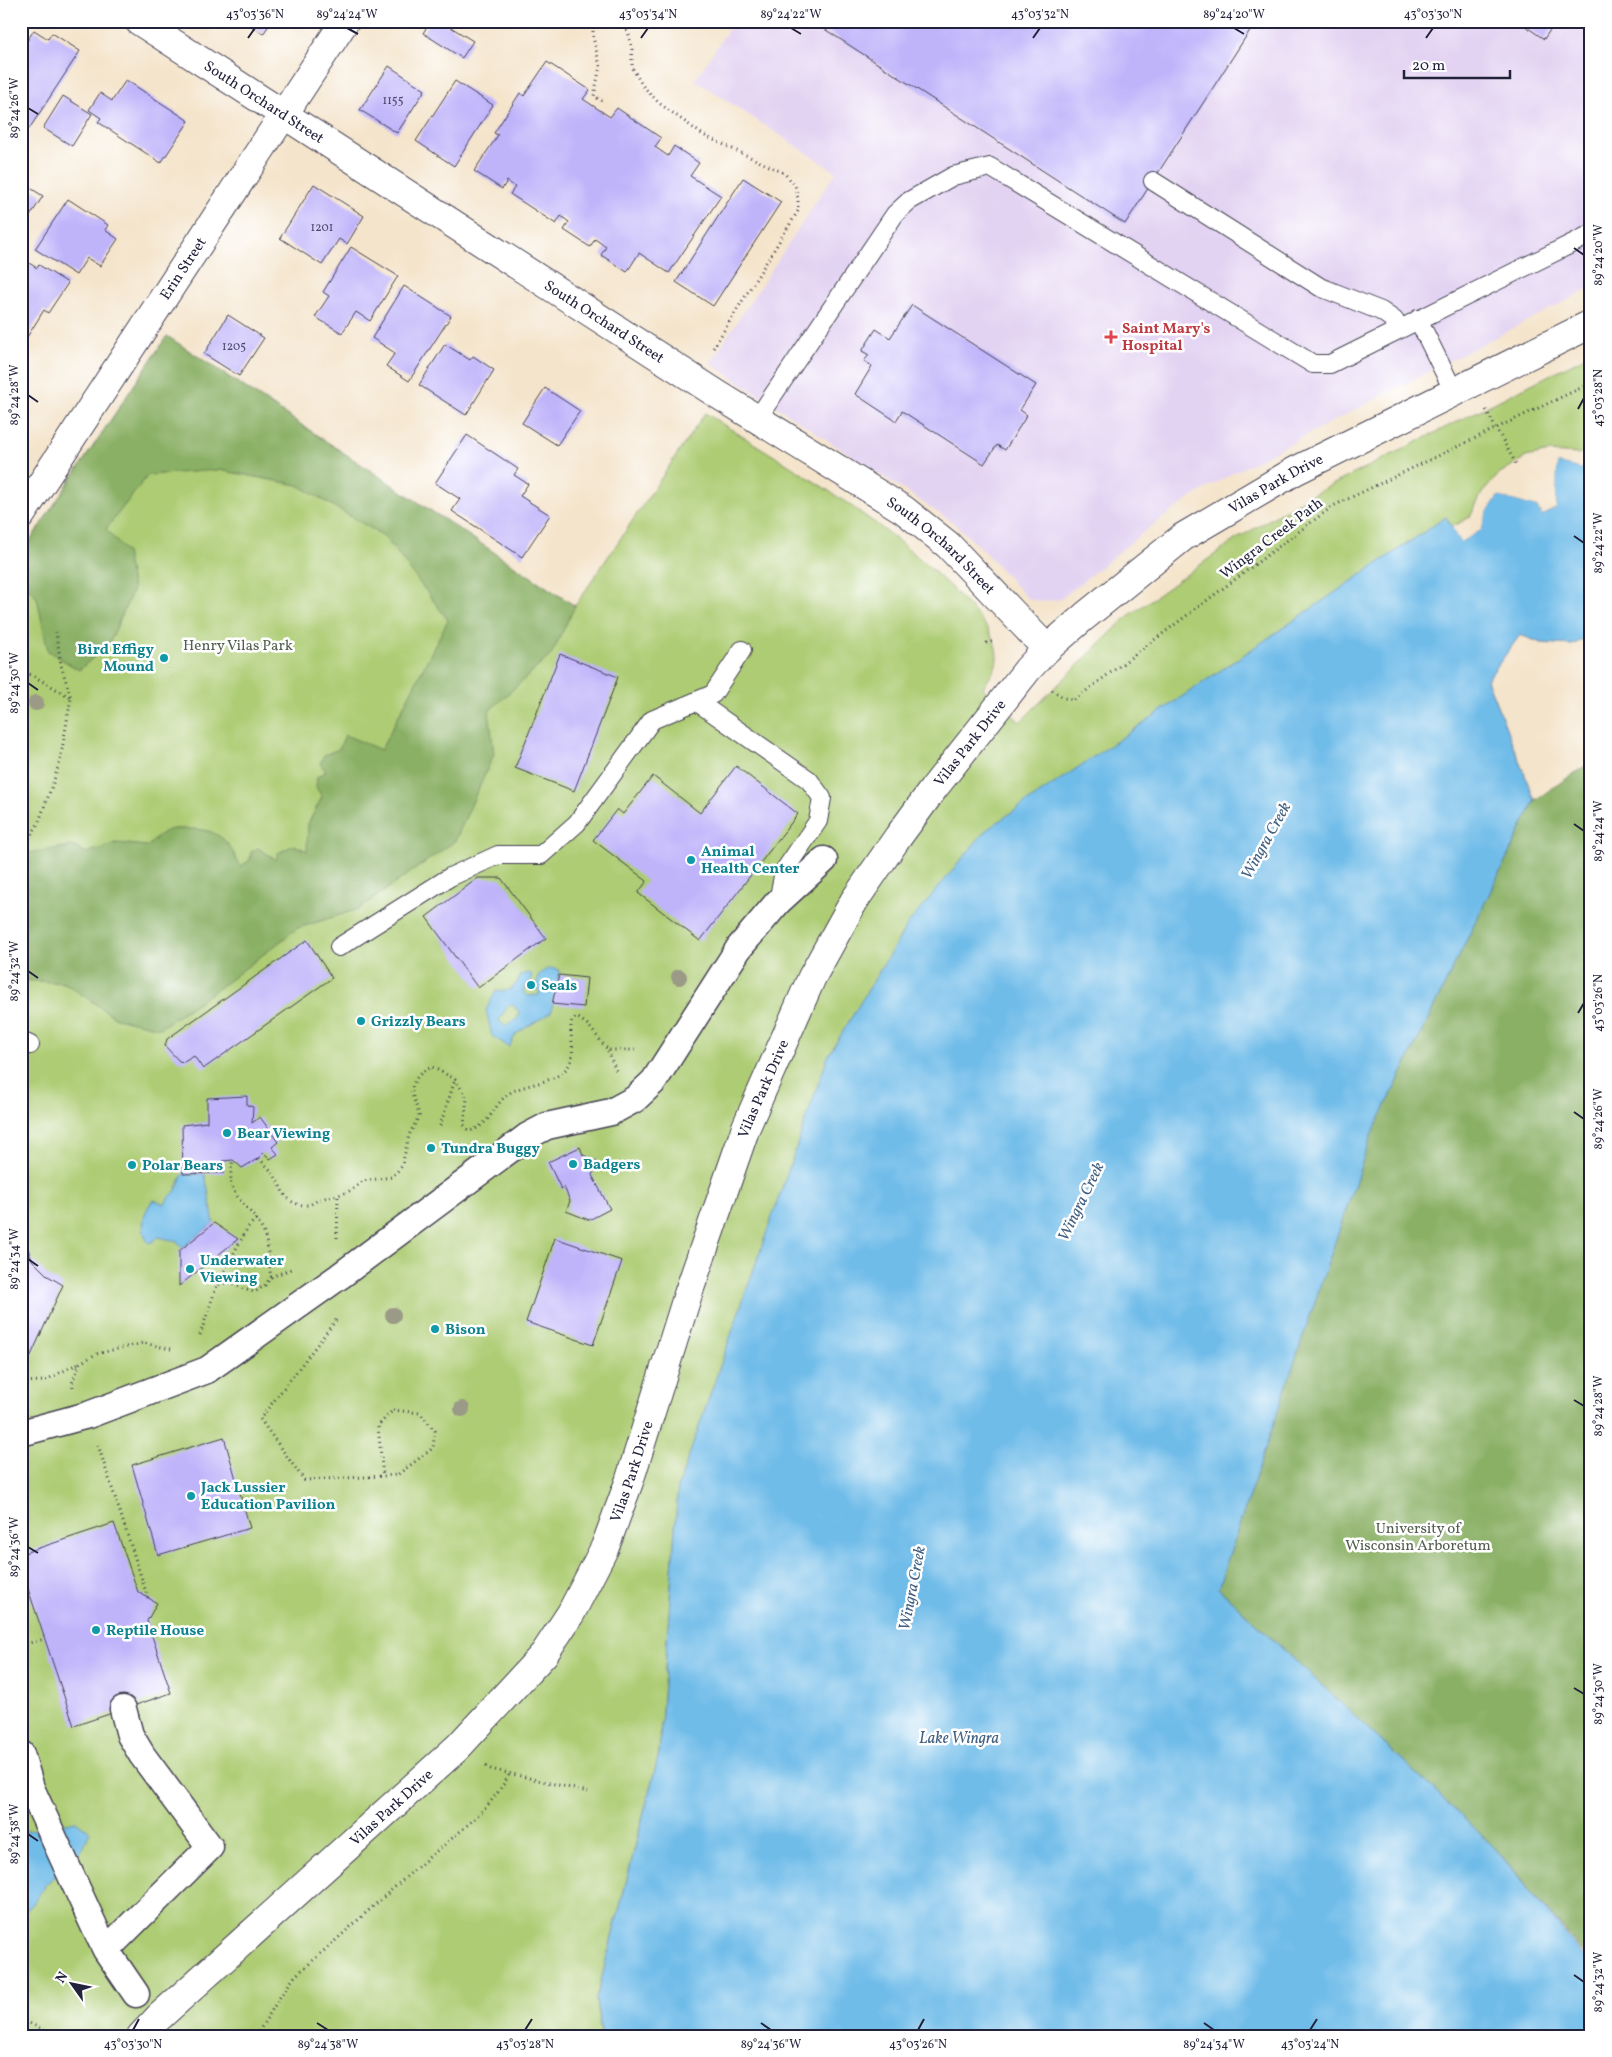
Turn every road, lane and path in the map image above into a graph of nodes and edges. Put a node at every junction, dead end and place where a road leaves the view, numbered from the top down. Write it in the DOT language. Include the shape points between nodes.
graph roads {
  1 [pos="139,21"];
  2 [pos="345,21"];
  3 [pos="593,21"];
  4 [pos="622,21"];
  5 [pos="602,102"];
  6 [pos="284,114"];
  7 [pos="1153,181"];
  8 [pos="1591,234"];
  9 [pos="1418,319"];
  10 [pos="1591,324"];
  11 [pos="1400,328"];
  12 [pos="712,350"];
  13 [pos="1591,383"];
  14 [pos="1463,388"];
  15 [pos="758,419"];
  16 [pos="1496,429"];
  17 [pos="1516,464"];
  18 [pos="21,515"];
  19 [pos="56,632"];
  20 [pos="986,643"];
  21 [pos="1047,649"];
  22 [pos="742,650"];
  23 [pos="21,669"];
  24 [pos="1028,669"];
  25 [pos="71,698"];
  26 [pos="696,701"];
  27 [pos="21,852"];
  28 [pos="824,860"];
  29 [pos="778,902"];
  30 [pos="339,947"];
  31 [pos="673,1051"];
  32 [pos="455,1080"];
  33 [pos="440,1126"];
  34 [pos="259,1158"];
  35 [pos="256,1218"];
  36 [pos="216,1285"];
  37 [pos="336,1320"];
  38 [pos="80,1363"];
  39 [pos="21,1382"];
  40 [pos="21,1433"];
  41 [pos="383,1476"];
  42 [pos="45,1639"];
  43 [pos="21,1645"];
  44 [pos="123,1709"];
  45 [pos="458,1748"];
  46 [pos="21,1754"];
  47 [pos="510,1773"];
  48 [pos="588,1792"];
  49 [pos="101,1939"];
  50 [pos="136,1994"];
  51 [pos="21,2019"];
  52 [pos="56,2036"];
  53 [pos="141,2036"];
  54 [pos="256,2036"];
  1 -- 6 [label="street, South Orchard Street"];
  2 -- 6 [label="street, Erin Street"];
  3 -- 5 [label="path" via="600,66 594,96"];
  4 -- 12 [label="path" via="628,30 632,68 658,103 703,135 770,165 795,184 798,211"];
  6 -- 15 [label="street, South Orchard Street"];
  6 -- 18 [label="street, Erin Street"];
  7 -- 11 [label="lane" via="1320,287 1381,311"];
  8 -- 9 [label="lane"];
  9 -- 11 [label="lane"];
  9 -- 14 [label="lane"];
  10 -- 14 [label="street, Vilas Park Drive"];
  11 -- 15 [label="lane" via="1330,364 1312,364 990,167 953,176 909,201 895,214"];
  13 -- 16 [label="path, Wingra Creek Path"];
  14 -- 16 [label="path"];
  14 -- 21 [label="street, Vilas Park Drive" via="1295,471 1184,537"];
  15 -- 21 [label="street, South Orchard Street" via="904,510 948,545"];
  16 -- 17 [label="path"];
  16 -- 24 [label="path, Wingra Creek Path" via="1333,506 1074,700 1055,693"];
  19 -- 25 [label="path"];
  20 -- 24 [label="path, Wingra Creek Path" via="996,641"];
  21 -- 24 [label="street, Vilas Park Drive"];
  22 -- 26 [label="lane" via="713,694"];
  23 -- 25 [label="path"];
  24 -- 45 [label="street, Vilas Park Drive" via="898,837 854,901 812,977 746,1127 605,1547 571,1613 544,1654"];
  25 -- 27 [label="path" via="54,783 38,824"];
  26 -- 29 [label="lane" via="809,780 822,798 818,821 784,871"];
  26 -- 30 [label="lane" via="652,720 577,823 541,855 498,855 450,877"];
  28 -- 29 [label="street"];
  29 -- 31 [label="street" via="739,948"];
  31 -- 32 [label="path" via="608,1050 588,1025 577,1017 569,1029 573,1056 562,1074 508,1094 479,1128 469,1131 464,1125 467,1098"];
  31 -- 40 [label="street" via="654,1081 635,1099 610,1112 547,1126 528,1136 207,1370 88,1416"];
  32 -- 33 [label="path"];
  32 -- 34 [label="path" via="432,1067 417,1077 412,1091 419,1116 408,1135 402,1166 392,1177 362,1181 356,1188 338,1196 321,1198 309,1205 294,1204"];
  35 -- 36 [label="path"];
  37 -- 41 [label="path" via="260,1419 304,1480"];
  38 -- 39 [label="path" via="44,1381"];
  41 -- 41 [label="path" via="397,1475 433,1448 435,1431 420,1413 393,1410 378,1426"];
  42 -- 43 [label="path"];
  44 -- 49 [label="street" via="130,1735 142,1755 210,1847"];
  45 -- 47 [label="path" via="491,1769"];
  45 -- 53 [label="street, Vilas Park Drive"];
  46 -- 49 [label="street" via="31,1788"];
  47 -- 48 [label="path"];
  47 -- 54 [label="path" via="501,1790 477,1817 295,1976"];
  49 -- 50 [label="street"];
  51 -- 52 [label="path"];
}
